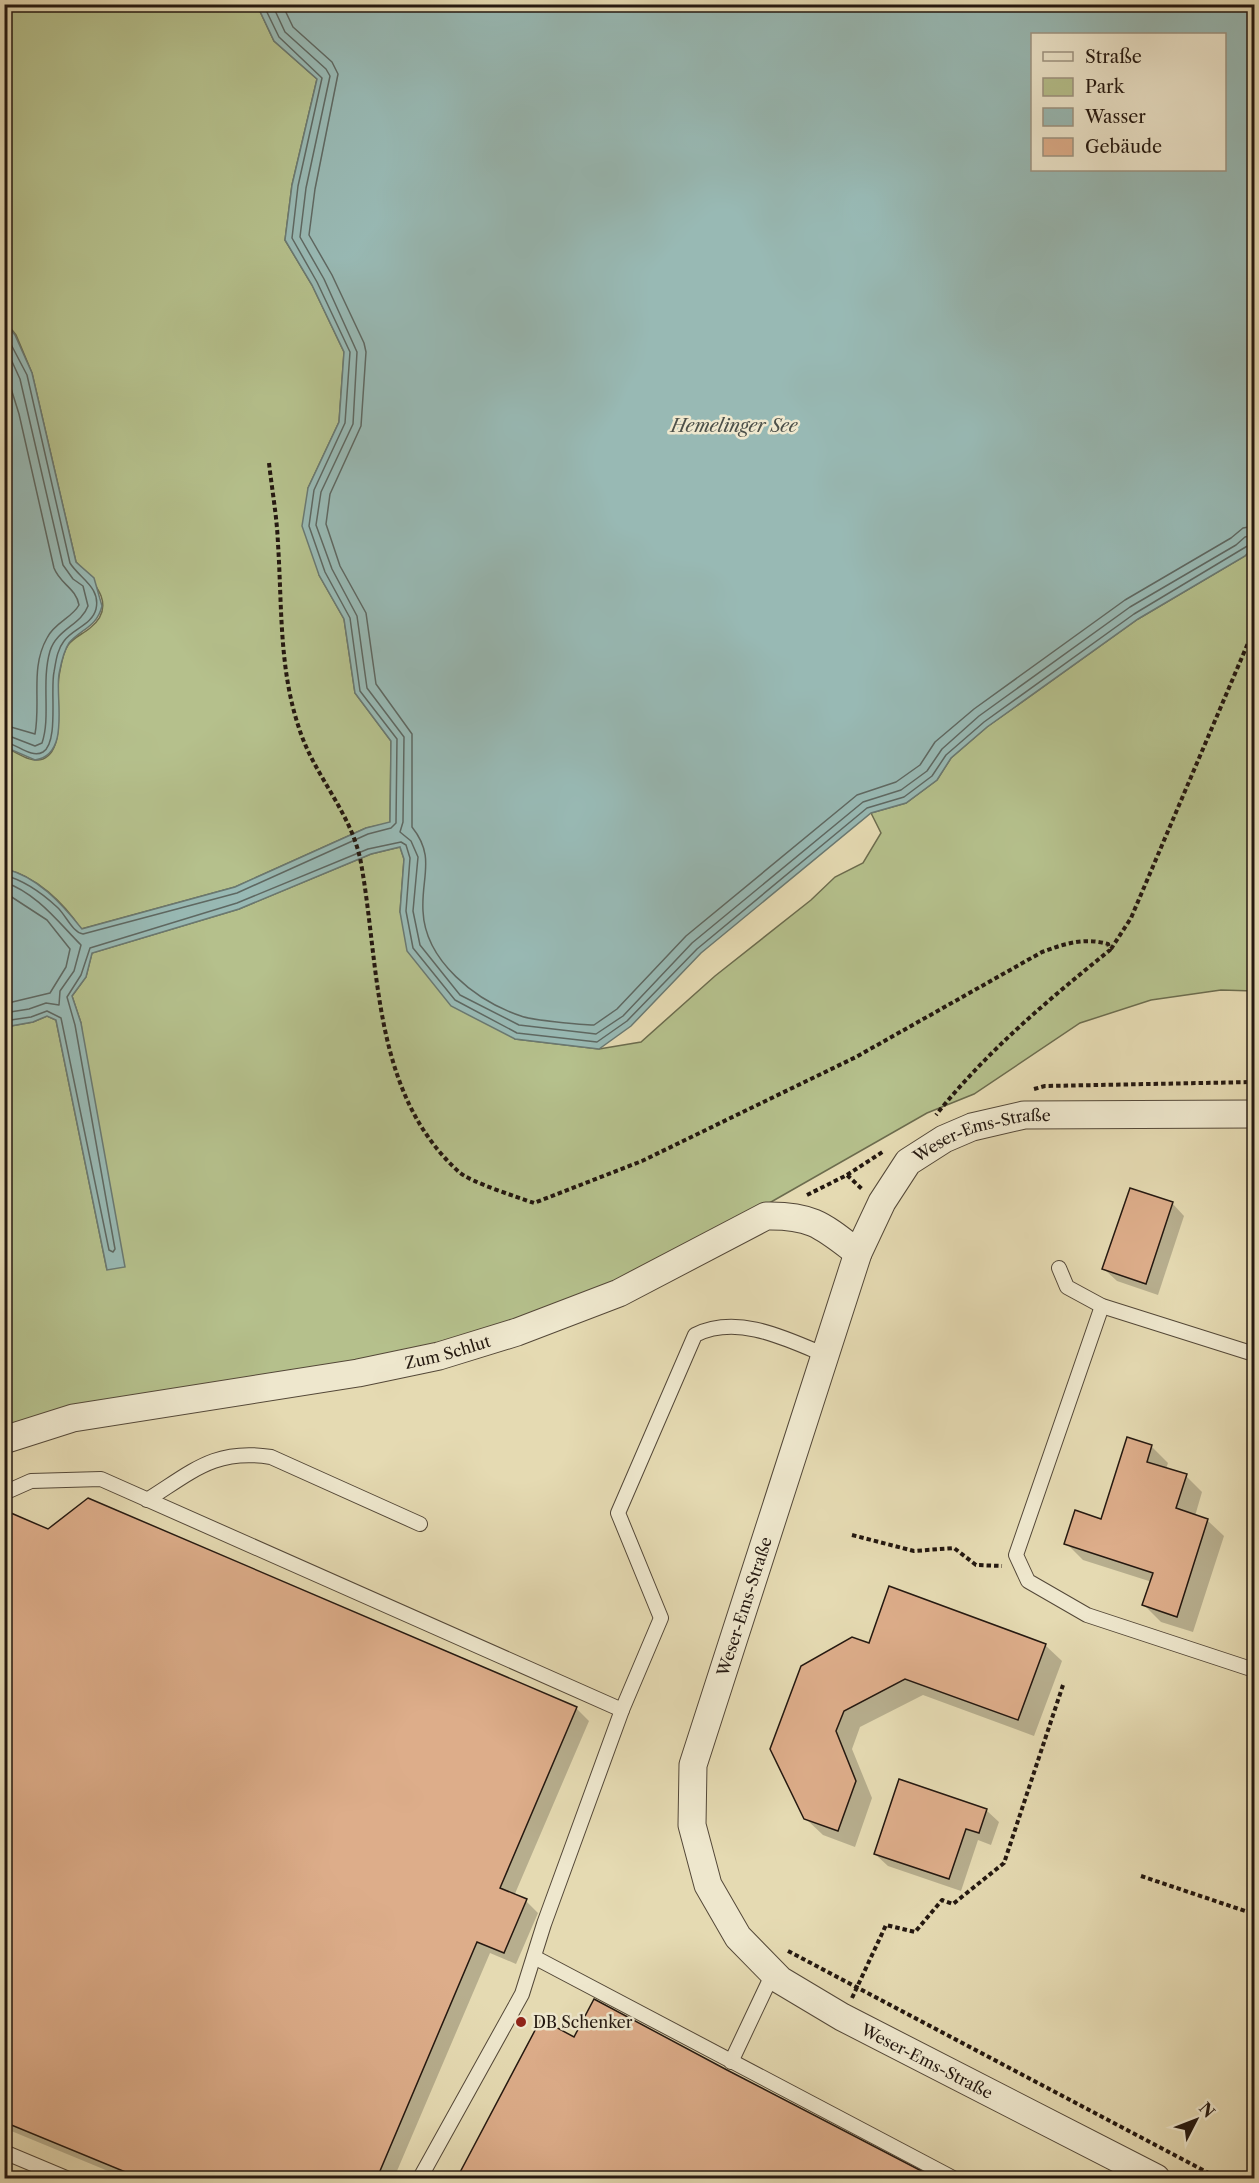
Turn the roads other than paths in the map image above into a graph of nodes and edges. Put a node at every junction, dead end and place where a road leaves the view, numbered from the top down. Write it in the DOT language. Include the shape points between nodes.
graph roads {
  1 [pos="1254,1114"];
  2 [pos="858,1253"];
  3 [pos="1059,1268"];
  4 [pos="1102,1306"];
  5 [pos="1254,1354"];
  6 [pos="825,1355"];
  7 [pos="4,1440"];
  8 [pos="4,1493"];
  9 [pos="147,1500"];
  10 [pos="420,1524"];
  11 [pos="1254,1670"];
  12 [pos="622,1710"];
  13 [pos="534,1957"];
  14 [pos="773,1973"];
  15 [pos="731,2061"];
  16 [pos="4,2152"];
  17 [pos="66,2178"];
  18 [pos="420,2178"];
  19 [pos="953,2178"];
  20 [pos="1156,2178"];
  1 -- 2 [label="street, Weser-Ems-Straße" via="1024,1115 972,1127 908,1162 882,1202"];
  2 -- 6 [label="street, Weser-Ems-Straße"];
  2 -- 7 [label="street, Zum Schlut" via="816,1222 792,1215 766,1216 619,1293 517,1332 439,1356 358,1373 73,1418"];
  3 -- 4 [label="lane" via="1067,1287"];
  4 -- 5 [label="lane"];
  4 -- 11 [label="lane" via="1016,1556 1028,1581 1086,1615"];
  6 -- 12 [label="lane" via="752,1328 710,1327 695,1335 618,1513 661,1618"];
  6 -- 14 [label="street, Weser-Ems-Straße" via="693,1765 692,1825 708,1885 738,1937"];
  8 -- 9 [label="lane" via="30,1480 101,1479"];
  9 -- 10 [label="lane" via="212,1459 246,1453 270,1457"];
  9 -- 12 [label="lane"];
  12 -- 13 [label="lane"];
  13 -- 15 [label="lane"];
  13 -- 18 [label="lane" via="522,1994"];
  14 -- 15 [label="lane"];
  14 -- 20 [label="street, Weser-Ems-Straße" via="842,2017"];
  15 -- 19 [label="lane"];
  16 -- 17 [label="lane"];
}
